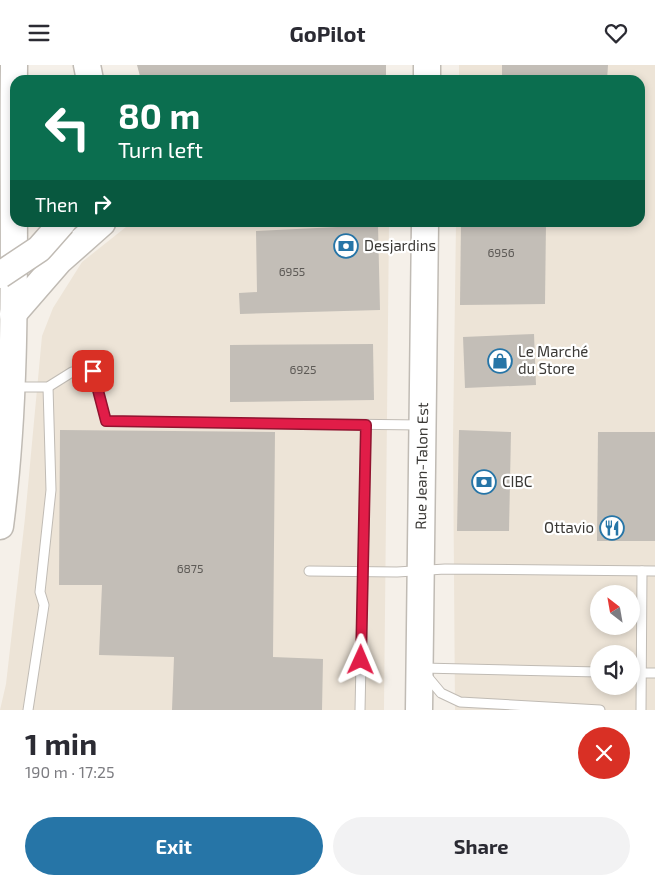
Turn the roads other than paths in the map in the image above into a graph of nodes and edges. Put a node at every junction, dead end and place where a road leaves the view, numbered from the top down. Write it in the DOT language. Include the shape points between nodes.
graph roads {
  1 [pos="14,227"];
  2 [pos="58,227"];
  3 [pos="97,227"];
  4 [pos="425,227"];
  5 [pos="0,275"];
  6 [pos="13,314"];
  7 [pos="10,387"];
  8 [pos="48,387"];
  9 [pos="366,425"];
  10 [pos="423,425"];
  11 [pos="0,525"];
  12 [pos="420,570"];
  13 [pos="309,571"];
  14 [pos="642,571"];
  15 [pos="655,571"];
  16 [pos="362,572"];
  17 [pos="420,668"];
  18 [pos="590,672"];
  19 [pos="641,673"];
  20 [pos="655,673"];
  21 [pos="28,710"];
  22 [pos="360,710"];
  23 [pos="419,710"];
  24 [pos="600,710"];
  25 [pos="641,710"];
  1 -- 6 [label="main road"];
  2 -- 5 [label="main road, bridge" via="39,249"];
  3 -- 6 [label="main road" via="59,261"];
  4 -- 10 [label="main road, Rue Jean-Talon Est"];
  6 -- 7 [label="main road"];
  7 -- 8 [label="lane"];
  7 -- 11 [label="main road"];
  8 -- 9 [label="lane" via="72,372 93,371 106,421"];
  8 -- 21 [label="lane" via="51,490 40,592 44,605"];
  9 -- 10 [label="lane"];
  9 -- 16 [label="lane"];
  10 -- 12 [label="main road, Rue Jean-Talon Est"];
  12 -- 14 [label="lane"];
  12 -- 16 [label="lane"];
  12 -- 17 [label="main road, Rue Jean-Talon Est"];
  13 -- 16 [label="lane"];
  14 -- 15 [label="lane"];
  14 -- 19 [label="lane"];
  16 -- 22 [label="lane"];
  17 -- 18 [label="lane"];
  17 -- 23 [label="main road, Rue Jean-Talon Est"];
  17 -- 24 [label="lane" via="441,693 460,702"];
  19 -- 20 [label="lane"];
  19 -- 25 [label="lane"];
}
